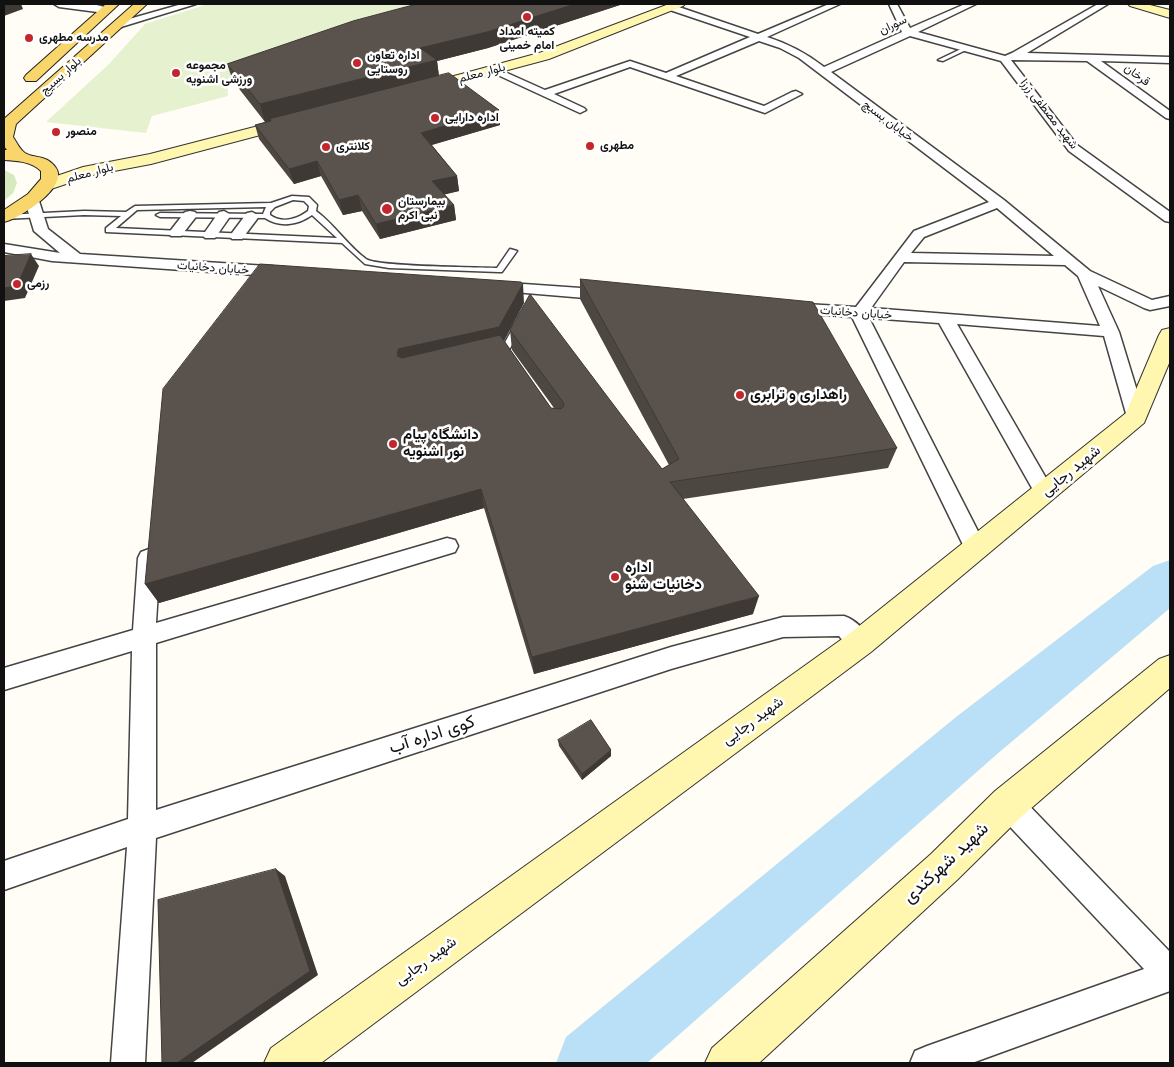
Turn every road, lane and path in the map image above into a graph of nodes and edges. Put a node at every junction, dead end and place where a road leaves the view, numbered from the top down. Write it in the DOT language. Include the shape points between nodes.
graph roads {
  1 [pos="59,4"];
  2 [pos="141,4"];
  3 [pos="191,4"];
  4 [pos="649,4"];
  5 [pos="836,4"];
  6 [pos="893,4"];
  7 [pos="972,4"];
  8 [pos="1104,4"];
  9 [pos="1134,4"];
  10 [pos="1162,4"];
  11 [pos="674,5"];
  12 [pos="1170,6"];
  13 [pos="109,7"];
  14 [pos="1170,14"];
  15 [pos="118,26"];
  16 [pos="907,32"];
  17 [pos="760,37"];
  18 [pos="965,49"];
  19 [pos="1010,57"];
  20 [pos="1088,57"];
  21 [pos="941,60"];
  22 [pos="1170,60"];
  23 [pos="492,70"];
  24 [pos="824,71"];
  25 [pos="668,76"];
  26 [pos="24,84"];
  27 [pos="544,94"];
  28 [pos="796,94"];
  29 [pos="580,110"];
  30 [pos="1170,116"];
  31 [pos="12,155"];
  32 [pos="73,161"];
  33 [pos="48,185"];
  34 [pos="32,201"];
  35 [pos="999,203"];
  36 [pos="272,205"];
  37 [pos="312,212"];
  38 [pos="128,214"];
  39 [pos="190,215"];
  40 [pos="224,215"];
  41 [pos="260,216"];
  42 [pos="4,217"];
  43 [pos="1170,218"];
  44 [pos="176,233"];
  45 [pos="210,235"];
  46 [pos="237,236"];
  47 [pos="344,241"];
  48 [pos="4,248"];
  49 [pos="513,251"];
  50 [pos="900,257"];
  51 [pos="75,258"];
  52 [pos="1067,260"];
  53 [pos="300,273"];
  54 [pos="1084,274"];
  55 [pos="368,278"];
  56 [pos="446,283"];
  57 [pos="484,286"];
  58 [pos="624,296"];
  59 [pos="1170,301"];
  60 [pos="775,307"];
  61 [pos="859,314"];
  62 [pos="524,316"];
  63 [pos="945,318"];
  64 [pos="1111,332"];
  65 [pos="1170,334"];
  66 [pos="487,354"];
  67 [pos="1136,417"];
  68 [pos="1044,492"];
  69 [pos="152,530"];
  70 [pos="447,546"];
  71 [pos="976,549"];
  72 [pos="146,637"];
  73 [pos="860,643"];
  74 [pos="1170,669"];
  75 [pos="4,679"];
  76 [pos="1008,804"];
  77 [pos="142,828"];
  78 [pos="4,875"];
  79 [pos="1170,974"];
  80 [pos="128,1063"];
  81 [pos="286,1063"];
  82 [pos="727,1063"];
  83 [pos="927,1063"];
  1 -- 13 [label="street"];
  2 -- 15 [label="main road, بلوار بسیج"];
  3 -- 15 [label="street"];
  4 -- 23 [label="main road, بلوار معلم" via="541,48 407,87"];
  5 -- 17 [label="street"];
  6 -- 16 [label="street"];
  7 -- 16 [label="street, سوران"];
  8 -- 19 [label="street"];
  9 -- 14 [label="main road"];
  10 -- 12 [label="main road"];
  11 -- 17 [label="street, خیابان بسبچ"];
  11 -- 23 [label="main road, بلوار معلم" via="553,53"];
  13 -- 26 [label="main road, بلوار بسیج"];
  15 -- 31 [label="main road, بلوار بسیج" via="9,122 5,137"];
  16 -- 18 [label="street"];
  16 -- 24 [label="street, سوران"];
  17 -- 24 [label="street, خیابان بسبچ" via="784,46"];
  17 -- 25 [label="street"];
  18 -- 19 [label="street"];
  18 -- 21 [label="lane"];
  19 -- 20 [label="street"];
  19 -- 43 [label="street, شهید مصطفی زرزا" via="1011,64 1073,148"];
  20 -- 22 [label="street"];
  20 -- 30 [label="street, قرخان"];
  23 -- 27 [label="street"];
  24 -- 35 [label="street, خیابان بسبچ"];
  25 -- 27 [label="street" via="630,64"];
  25 -- 28 [label="street" via="765,110"];
  27 -- 29 [label="street"];
  31 -- 33 [label="main road" via="50,162"];
  32 -- 33 [label="main road, بلوار معلم" via="136,153 303,114 151,159 89,171"];
  33 -- 34 [label="main road"];
  34 -- 42 [label="main road"];
  34 -- 51 [label="street" via="41,230"];
  35 -- 50 [label="street" via="919,234"];
  35 -- 52 [label="street, خیابان بسبچ"];
  36 -- 37 [label="lane" via="292,198 306,200 314,205"];
  36 -- 38 [label="lane" via="135,208"];
  36 -- 41 [label="lane"];
  37 -- 41 [label="lane" via="300,219 283,222"];
  37 -- 47 [label="lane"];
  38 -- 39 [label="lane"];
  38 -- 42 [label="lane"];
  38 -- 44 [label="lane" via="109,230"];
  39 -- 40 [label="lane"];
  39 -- 44 [label="street"];
  40 -- 41 [label="lane"];
  40 -- 45 [label="street"];
  41 -- 46 [label="street"];
  44 -- 45 [label="lane"];
  45 -- 46 [label="lane"];
  46 -- 47 [label="lane"];
  47 -- 49 [label="lane" via="364,262 389,266 498,270"];
  48 -- 51 [label="street, خیابان دخانیات"];
  50 -- 52 [label="street"];
  50 -- 61 [label="street"];
  51 -- 53 [label="street, خیابان دخانیات"];
  52 -- 54 [label="street, خیابان بسبچ"];
  54 -- 59 [label="street" via="1150,305"];
  54 -- 64 [label="street"];
  55 -- 56 [label="street"];
  57 -- 58 [label="street" via="536,294"];
  60 -- 61 [label="street, خیابان دخانیات"];
  61 -- 63 [label="street, خیابان دخانیات"];
  61 -- 71 [label="street"];
  62 -- 66 [label="lane" via="507,354"];
  63 -- 64 [label="street, خیابان دخانیات"];
  63 -- 68 [label="street"];
  64 -- 67 [label="street"];
  65 -- 67 [label="main road, شهید رجایی"];
  67 -- 68 [label="main road, شهید رجایی"];
  68 -- 71 [label="main road, شهید رجایی"];
  69 -- 72 [label="street" via="145,607"];
  70 -- 72 [label="street"];
  71 -- 73 [label="main road, شهید رجایی"];
  72 -- 75 [label="street"];
  72 -- 77 [label="street"];
  73 -- 77 [label="street, کوی اداره آب" via="844,626 783,627 671,658"];
  73 -- 81 [label="main road, شهید رجایی"];
  74 -- 76 [label="main road, شهید شهرکندی"];
  76 -- 79 [label="street"];
  76 -- 82 [label="main road, شهید شهرکندی" via="944,867"];
  77 -- 78 [label="street, کوی اداره آب"];
  77 -- 80 [label="street"];
  79 -- 83 [label="street"];
}
